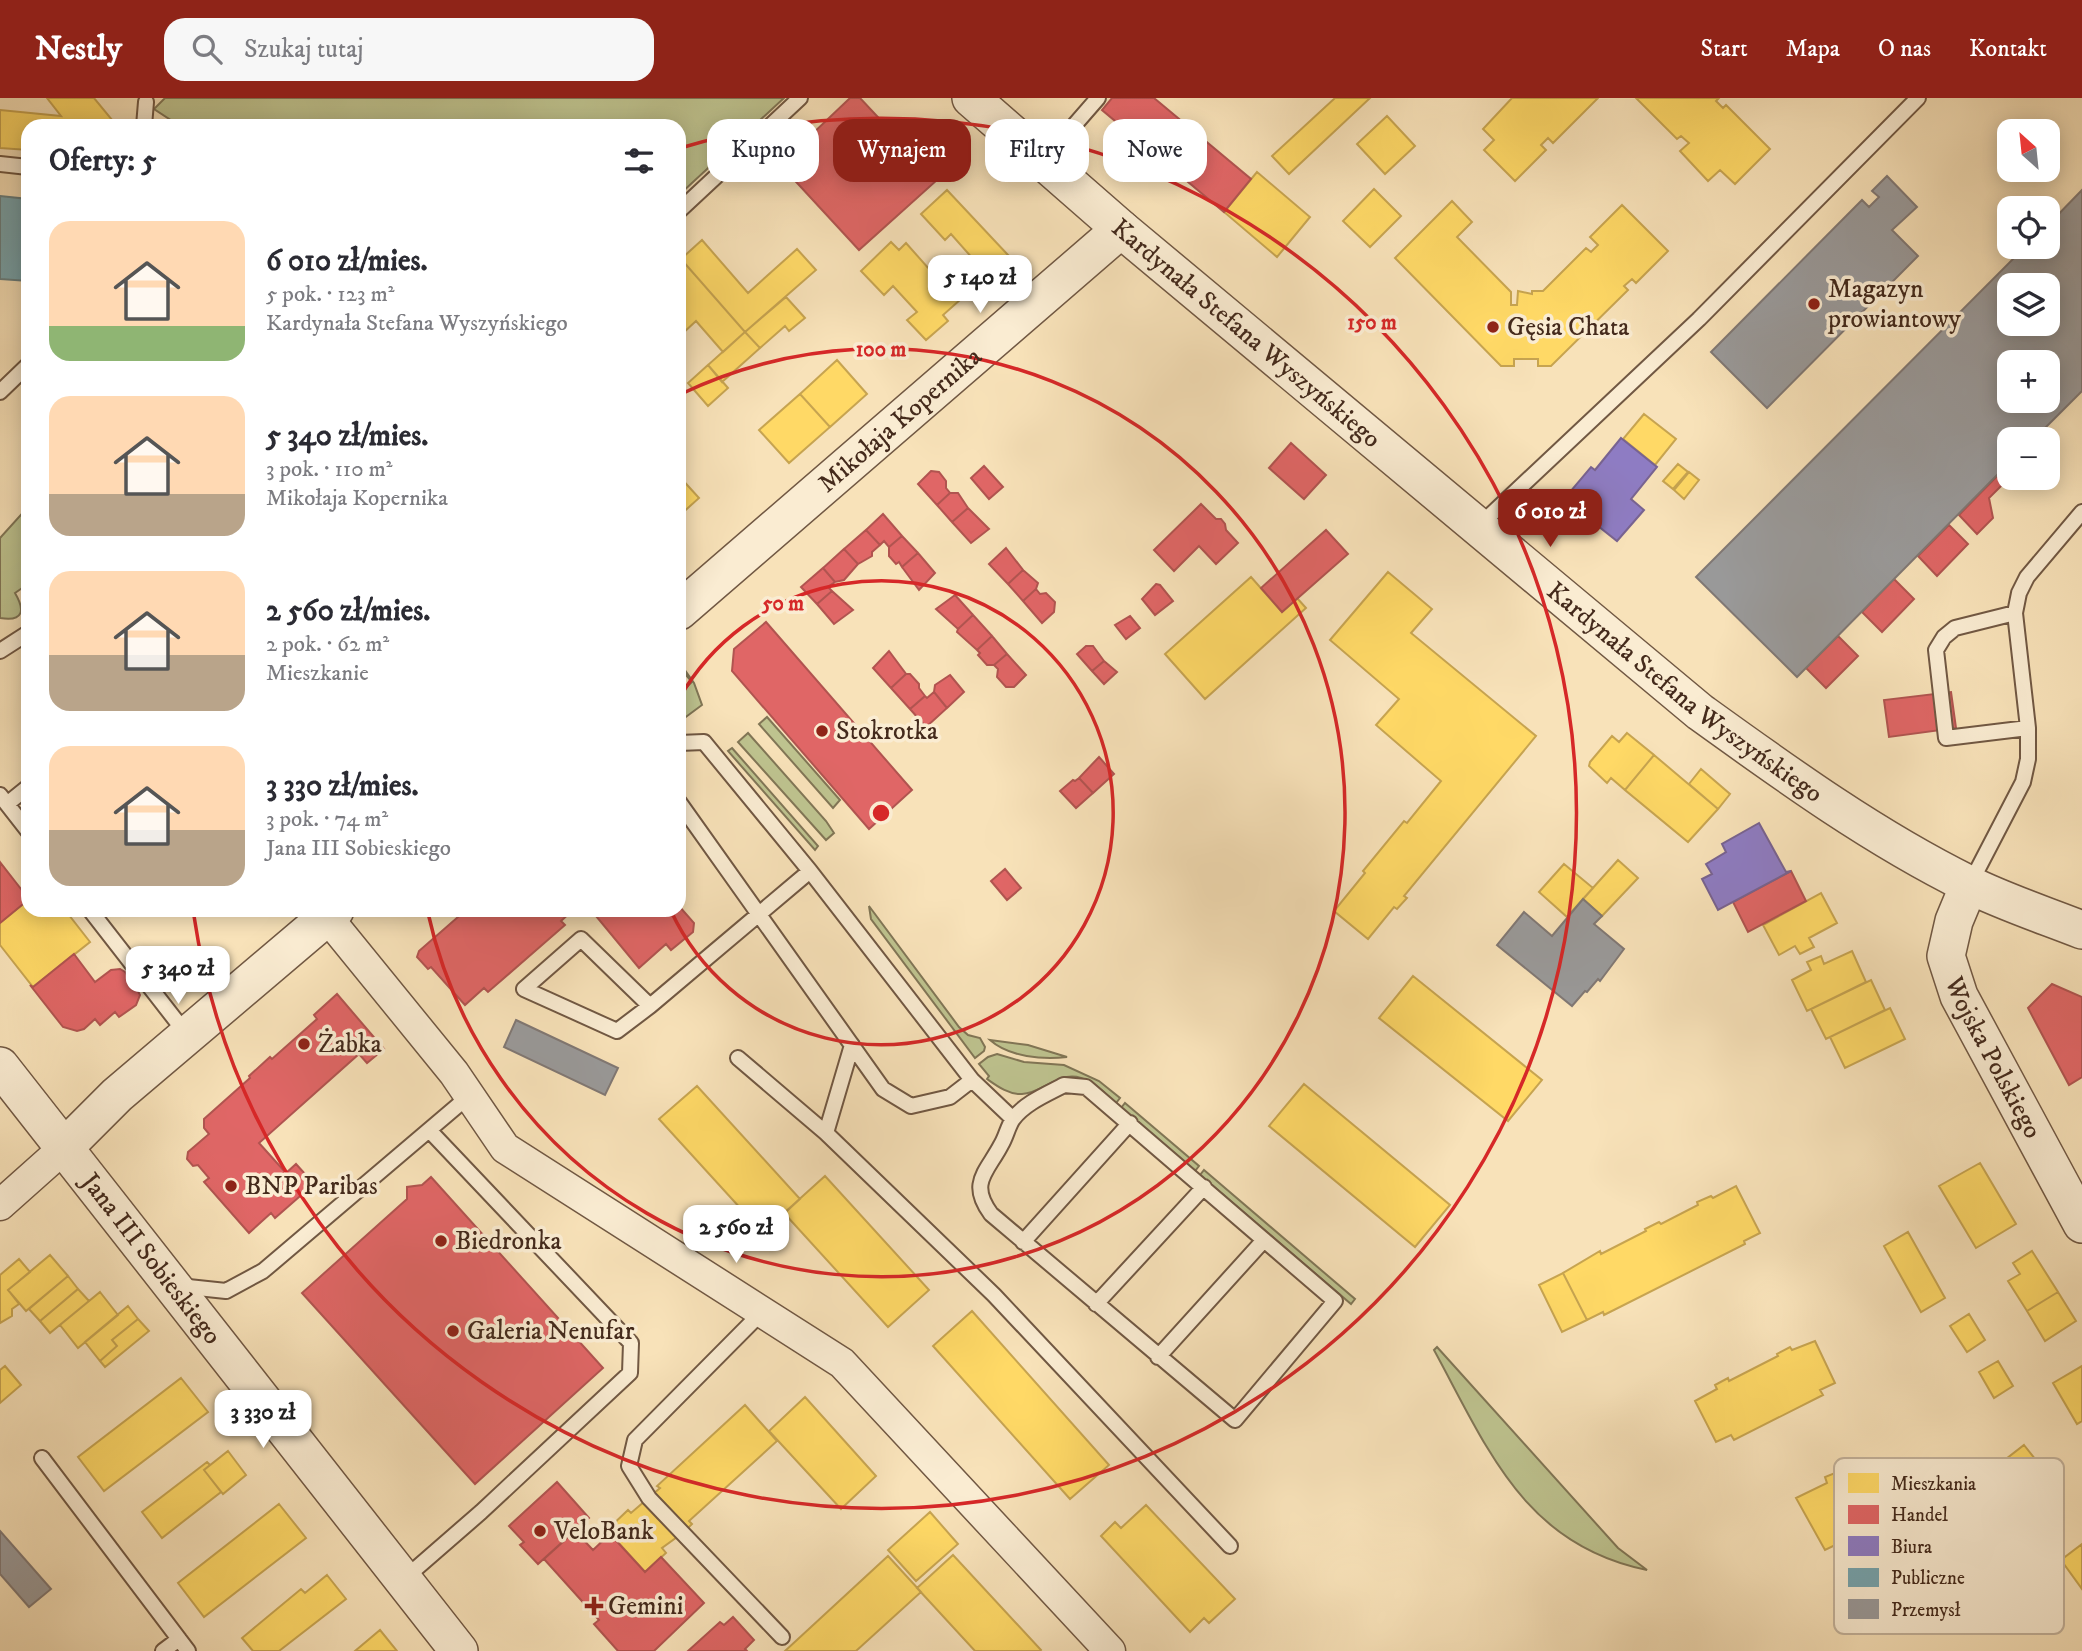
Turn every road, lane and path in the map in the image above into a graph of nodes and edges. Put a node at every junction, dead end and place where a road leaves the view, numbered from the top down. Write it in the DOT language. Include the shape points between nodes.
graph roads {
  1 [pos="800,98"];
  2 [pos="971,98"];
  3 [pos="1098,98"];
  4 [pos="1918,98"];
  5 [pos="146,102"];
  6 [pos="145,119"];
  7 [pos="996,119"];
  8 [pos="1080,119"];
  9 [pos="0,164"];
  10 [pos="21,166"];
  11 [pos="1069,182"];
  12 [pos="686,204"];
  13 [pos="1121,229"];
  14 [pos="21,372"];
  15 [pos="0,392"];
  16 [pos="2082,512"];
  17 [pos="1479,526"];
  18 [pos="686,605"];
  19 [pos="2015,613"];
  20 [pos="21,637"];
  21 [pos="0,650"];
  22 [pos="2028,728"];
  23 [pos="686,743"];
  24 [pos="21,790"];
  25 [pos="4,799"];
  26 [pos="686,812"];
  27 [pos="21,822"];
  28 [pos="810,871"];
  29 [pos="1969,885"];
  30 [pos="758,914"];
  31 [pos="95,917"];
  32 [pos="327,917"];
  33 [pos="333,917"];
  34 [pos="2082,930"];
  35 [pos="650,1006"];
  36 [pos="188,1035"];
  37 [pos="852,1045"];
  38 [pos="738,1058"];
  39 [pos="0,1066"];
  40 [pos="972,1080"];
  41 [pos="469,1096"];
  42 [pos="1013,1119"];
  43 [pos="1130,1123"];
  44 [pos="429,1130"];
  45 [pos="826,1133"];
  46 [pos="64,1148"];
  47 [pos="1204,1187"];
  48 [pos="0,1205"];
  49 [pos="2082,1224"];
  50 [pos="1264,1240"];
  51 [pos="1023,1242"];
  52 [pos="171,1286"];
  53 [pos="1096,1304"];
  54 [pos="762,1312"];
  55 [pos="1158,1357"];
  56 [pos="42,1458"];
  57 [pos="1230,1546"];
  58 [pos="403,1580"];
  59 [pos="782,1637"];
  60 [pos="179,1639"];
  61 [pos="163,1651"];
  62 [pos="188,1651"];
  63 [pos="458,1651"];
  64 [pos="1110,1651"];
  1 -- 12 [label="lane"];
  2 -- 7 [label="street, Kardynała Stefana Wyszyńskiego"];
  3 -- 8 [label="lane"];
  4 -- 17 [label="lane" via="1699,319"];
  5 -- 6 [label="lane"];
  9 -- 10 [label="lane"];
  11 -- 13 [label="street, Kardynała Stefana Wyszyńskiego"];
  13 -- 17 [label="street, Kardynała Stefana Wyszyńskiego"];
  13 -- 18 [label="street, Mikołaja Kopernika"];
  14 -- 15 [label="lane"];
  16 -- 19 [label="lane" via="2027,577"];
  17 -- 29 [label="street, Kardynała Stefana Wyszyńskiego" via="1700,712 1798,783"];
  19 -- 22 [label="lane"];
  19 -- 22 [label="lane" via="1955,628 1936,650 1946,738"];
  20 -- 21 [label="lane"];
  22 -- 29 [label="lane" via="2023,782"];
  23 -- 28 [label="lane" via="704,742"];
  24 -- 25 [label="lane"];
  25 -- 27 [label="lane"];
  26 -- 30 [label="lane"];
  28 -- 30 [label="lane"];
  28 -- 40 [label="lane"];
  29 -- 34 [label="street, Kardynała Stefana Wyszyńskiego"];
  29 -- 49 [label="street, Wojska Polskiego" via="1946,956 1959,996"];
  30 -- 35 [label="lane"];
  30 -- 37 [label="lane"];
  31 -- 36 [label="lane"];
  32 -- 36 [label="street"];
  33 -- 41 [label="street"];
  35 -- 35 [label="lane" via="581,939 524,989 617,1031"];
  36 -- 46 [label="street"];
  37 -- 40 [label="lane" via="883,1089 911,1106 950,1097"];
  37 -- 45 [label="lane"];
  38 -- 45 [label="lane"];
  39 -- 46 [label="street, Jana III Sobieskiego"];
  40 -- 42 [label="lane"];
  41 -- 44 [label="lane"];
  41 -- 54 [label="street" via="505,1148"];
  42 -- 43 [label="lane" via="1033,1101 1064,1085 1086,1087"];
  42 -- 51 [label="lane" via="979,1187 991,1214"];
  43 -- 47 [label="lane"];
  43 -- 51 [label="lane"];
  44 -- 52 [label="lane" via="263,1270 226,1291"];
  44 -- 58 [label="lane" via="631,1343 631,1373"];
  45 -- 57 [label="lane" via="994,1295"];
  46 -- 48 [label="street"];
  46 -- 52 [label="street, Jana III Sobieskiego"];
  47 -- 50 [label="lane"];
  47 -- 53 [label="lane"];
  50 -- 55 [label="lane"];
  50 -- 55 [label="lane" via="1335,1301 1235,1420"];
  51 -- 53 [label="lane"];
  52 -- 58 [label="street, Jana III Sobieskiego"];
  53 -- 55 [label="lane"];
  54 -- 59 [label="lane" via="635,1440 629,1466 649,1498"];
  54 -- 64 [label="street" via="842,1363"];
  56 -- 60 [label="lane"];
  58 -- 63 [label="street, Jana III Sobieskiego"];
  60 -- 61 [label="lane"];
  60 -- 62 [label="lane"];
}
